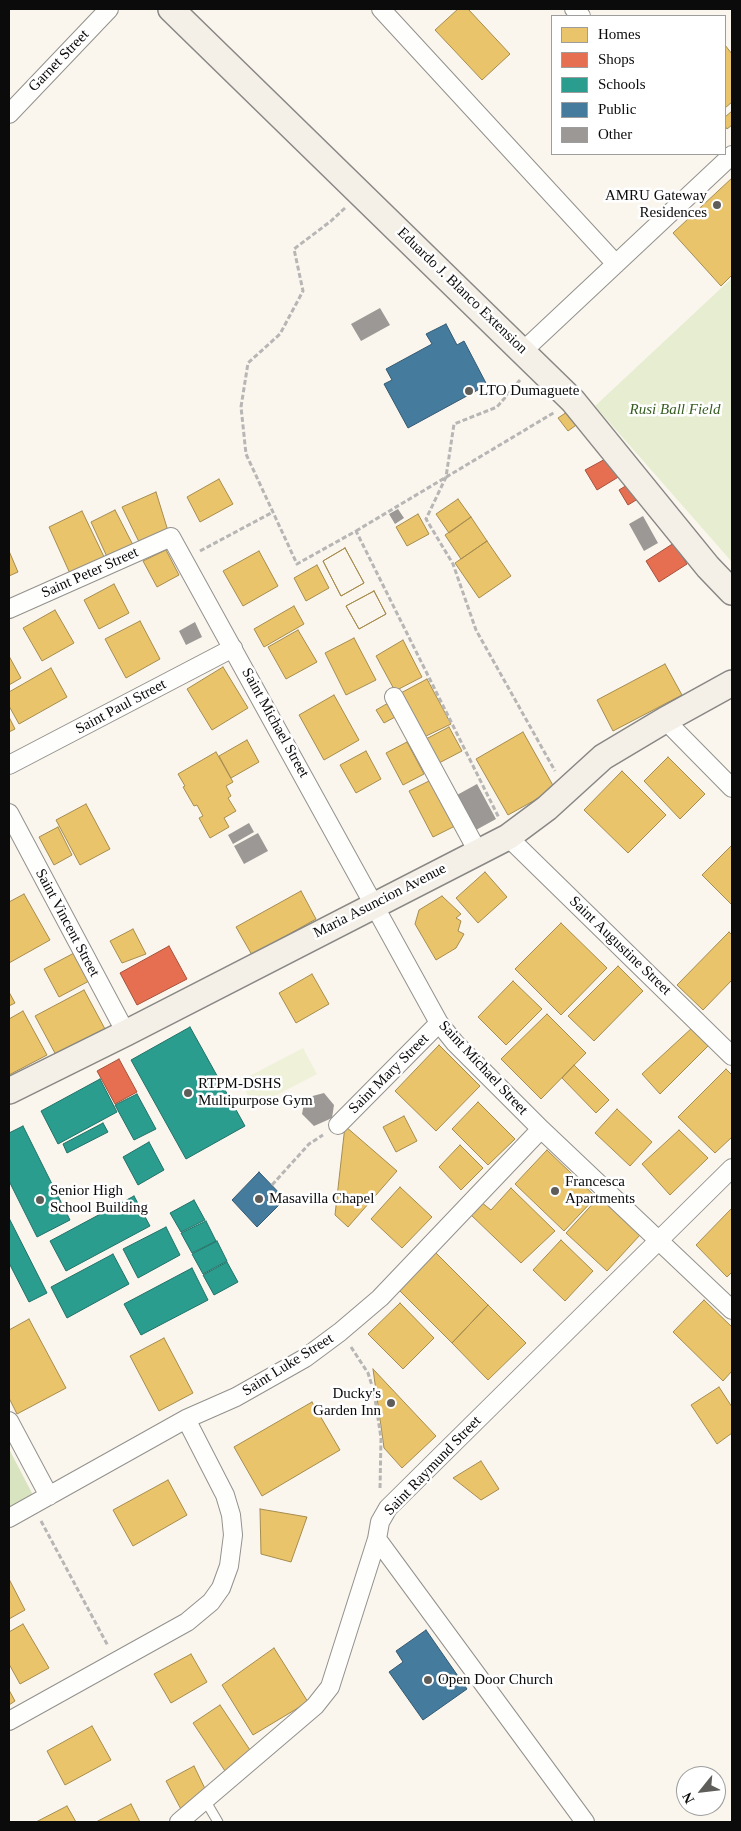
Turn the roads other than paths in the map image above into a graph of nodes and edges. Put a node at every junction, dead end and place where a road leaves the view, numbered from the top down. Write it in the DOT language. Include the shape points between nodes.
graph roads {
  1 [pos="108,9"];
  2 [pos="171,9"];
  3 [pos="381,9"];
  4 [pos="9,114"];
  5 [pos="722,158"];
  6 [pos="616,264"];
  7 [pos="529,357"];
  8 [pos="171,537"];
  9 [pos="732,592"];
  10 [pos="9,609"];
  11 [pos="233,648"];
  12 [pos="732,683"];
  13 [pos="394,697"];
  14 [pos="665,720"];
  15 [pos="9,765"];
  16 [pos="732,788"];
  17 [pos="9,813"];
  18 [pos="508,837"];
  19 [pos="478,852"];
  20 [pos="374,904"];
  21 [pos="439,1023"];
  22 [pos="126,1033"];
  23 [pos="732,1056"];
  24 [pos="9,1091"];
  25 [pos="338,1125"];
  26 [pos="541,1129"];
  27 [pos="732,1168"];
  28 [pos="659,1241"];
  29 [pos="732,1310"];
  30 [pos="186,1419"];
  31 [pos="9,1421"];
  32 [pos="49,1496"];
  33 [pos="9,1518"];
  34 [pos="378,1531"];
  35 [pos="9,1721"];
  36 [pos="205,1800"];
  37 [pos="179,1822"];
  38 [pos="218,1822"];
  39 [pos="585,1822"];
  1 -- 4 [label="street, Garnet Street"];
  2 -- 7 [label="street, Eduardo J. Blanco Extension"];
  3 -- 6 [label="street"];
  5 -- 6 [label="street"];
  6 -- 7 [label="street"];
  7 -- 9 [label="street, Eduardo J. Blanco Extension" via="573,401"];
  8 -- 10 [label="street, Saint Peter Street"];
  8 -- 11 [label="street, Saint Michael Street"];
  11 -- 15 [label="street, Saint Paul Street"];
  11 -- 20 [label="street, Saint Michael Street"];
  12 -- 14 [label="street, Maria Asuncion Avenue"];
  13 -- 19 [label="street"];
  14 -- 16 [label="street"];
  14 -- 18 [label="street, Maria Asuncion Avenue" via="602,757 548,808"];
  17 -- 22 [label="street, Saint Vincent Street"];
  18 -- 19 [label="street, Maria Asuncion Avenue"];
  18 -- 23 [label="street, Saint Augustine Street"];
  19 -- 20 [label="street, Maria Asuncion Avenue"];
  20 -- 21 [label="street, Saint Michael Street"];
  20 -- 22 [label="street, Maria Asuncion Avenue"];
  21 -- 25 [label="street, Saint Mary Street"];
  21 -- 26 [label="street, Saint Michael Street"];
  22 -- 24 [label="street, Maria Asuncion Avenue"];
  26 -- 28 [label="street, Saint Michael Street"];
  26 -- 30 [label="street, Saint Luke Street" via="380,1298 340,1332 305,1358 236,1397"];
  27 -- 28 [label="street, Saint Raymund Street"];
  28 -- 29 [label="street, Saint Michael Street"];
  28 -- 34 [label="street, Saint Raymund Street" via="388,1508"];
  30 -- 32 [label="street, Saint Luke Street"];
  30 -- 35 [label="street" via="225,1495 231,1515 233,1535 229,1566 221,1588 211,1602 187,1622"];
  31 -- 32 [label="street"];
  32 -- 33 [label="street, Saint Luke Street"];
  34 -- 36 [label="street, Saint Raymund Street" via="330,1687 315,1706"];
  34 -- 39 [label="street"];
  36 -- 37 [label="street, Saint Raymund Street"];
  36 -- 38 [label="lane"];
}
